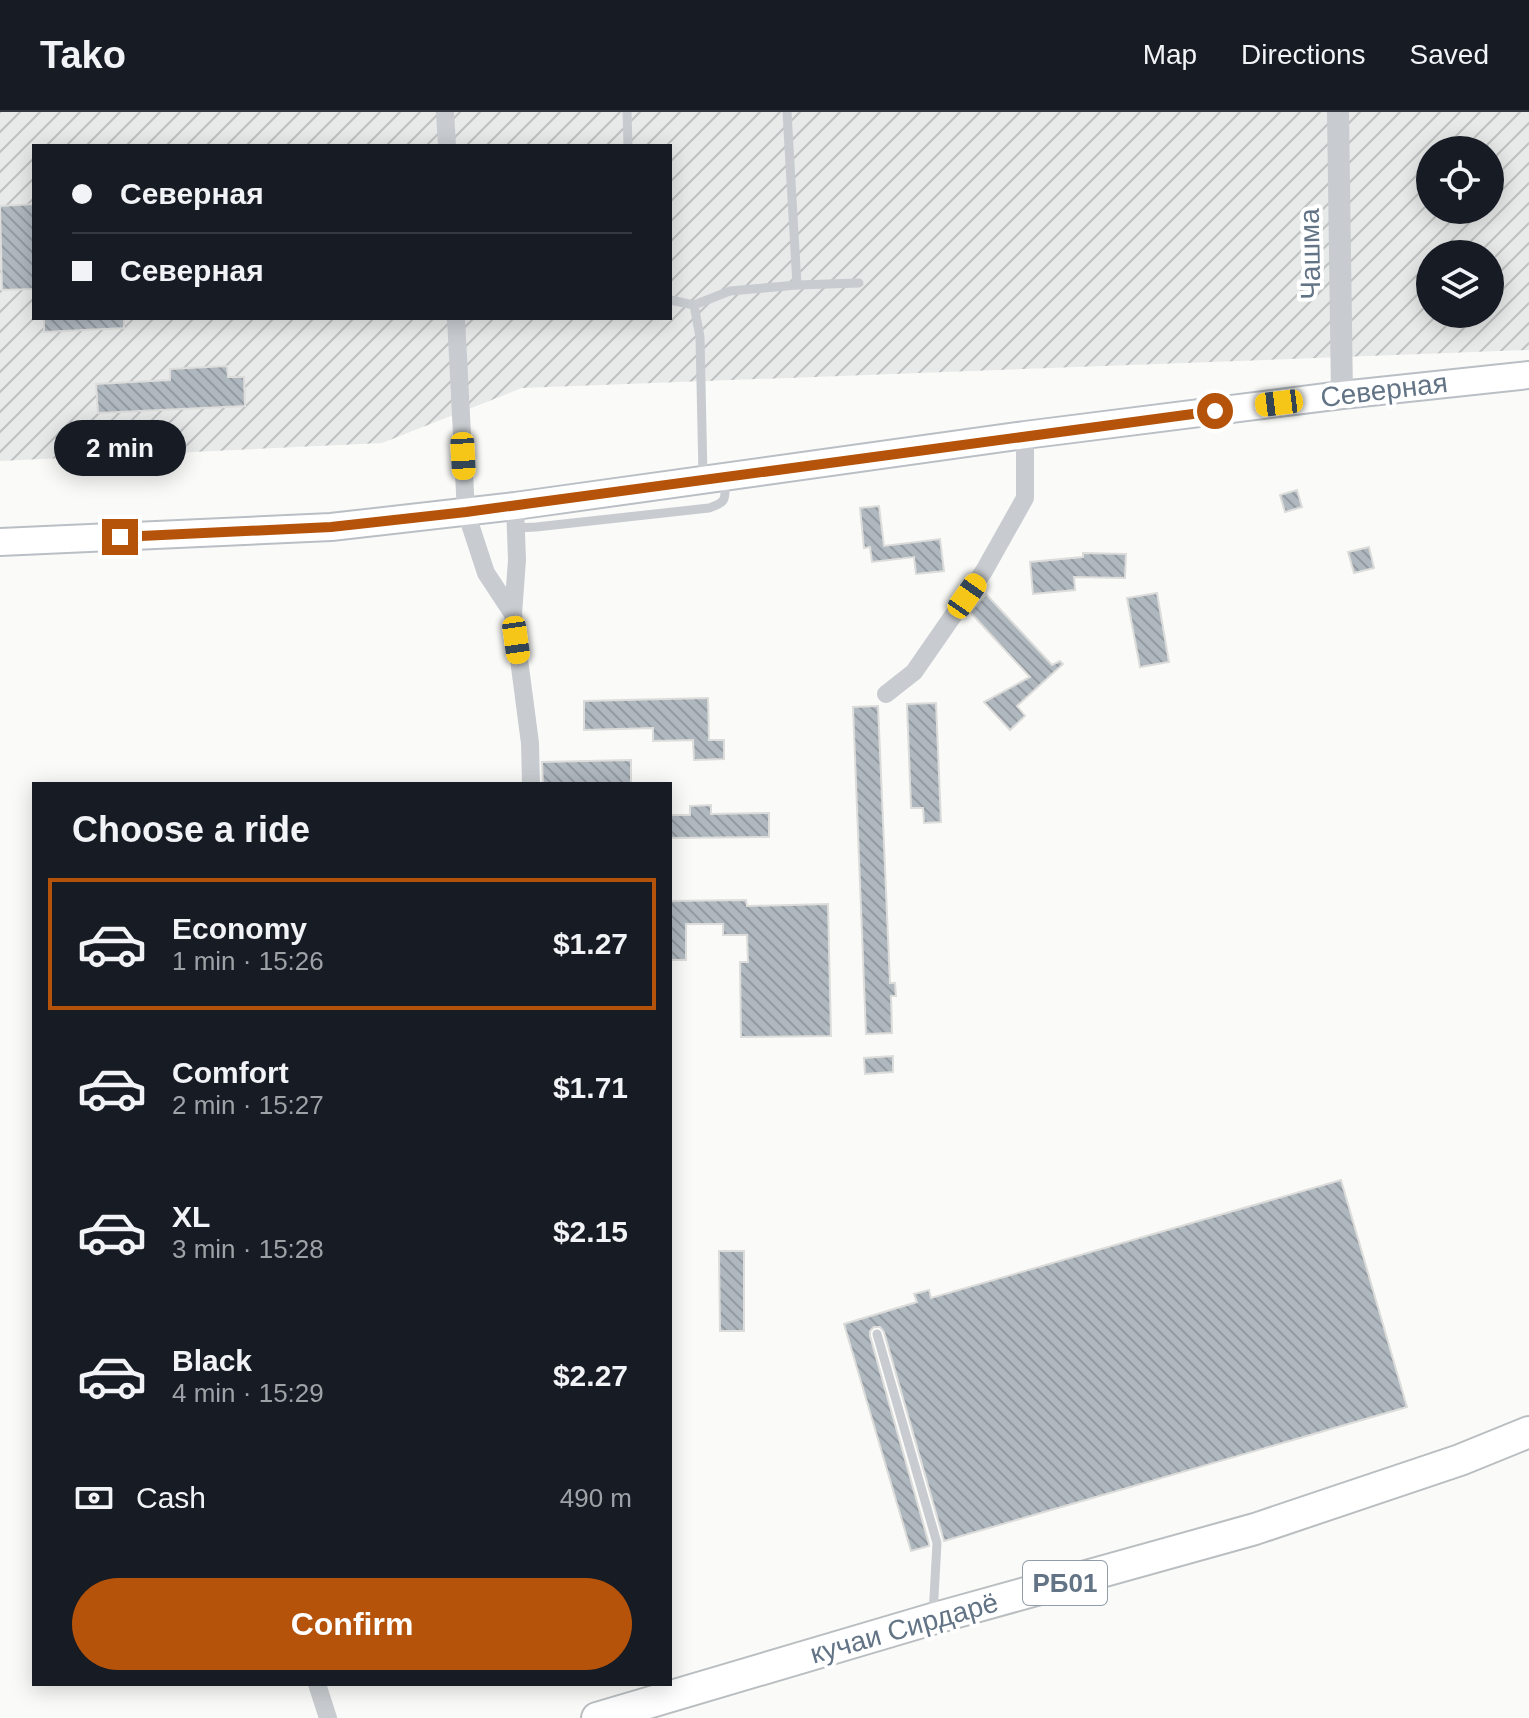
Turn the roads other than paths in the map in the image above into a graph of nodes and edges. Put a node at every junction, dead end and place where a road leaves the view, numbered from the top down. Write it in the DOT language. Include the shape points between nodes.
graph roads {
  1 [pos="445,112"];
  2 [pos="627,112"];
  3 [pos="787,112"];
  4 [pos="1338,112"];
  5 [pos="447,144"];
  6 [pos="628,144"];
  7 [pos="859,283"];
  8 [pos="797,285"];
  9 [pos="672,300"];
  10 [pos="694,305"];
  11 [pos="456,320"];
  12 [pos="1529,375"];
  13 [pos="1342,395"];
  14 [pos="1025,435"];
  15 [pos="714,478"];
  16 [pos="466,512"];
  17 [pos="516,517"];
  18 [pos="0,542"];
  19 [pos="513,614"];
  20 [pos="886,694"];
  21 [pos="531,782"];
  22 [pos="877,1334"];
  23 [pos="1529,1432"];
  24 [pos="1529,1454"];
  25 [pos="933,1627"];
  26 [pos="318,1686"];
  27 [pos="328,1718"];
  28 [pos="597,1718"];
  29 [pos="645,1718"];
  1 -- 5 [label="street"];
  2 -- 6 [label="lane"];
  3 -- 8 [label="lane"];
  4 -- 13 [label="street, Чашма"];
  7 -- 8 [label="lane"];
  8 -- 10 [label="lane" via="730,291"];
  9 -- 10 [label="lane"];
  10 -- 15 [label="lane"];
  11 -- 16 [label="street"];
  12 -- 13 [label="main road, Северная"];
  13 -- 14 [label="main road, Северная"];
  14 -- 15 [label="main road, Северная"];
  14 -- 20 [label="street" via="1025,498 984,571 914,672"];
  15 -- 17 [label="main road, Северная"];
  16 -- 17 [label="main road, Северная"];
  16 -- 18 [label="main road, Северная" via="331,527"];
  16 -- 19 [label="street" via="486,573"];
  17 -- 19 [label="street"];
  19 -- 21 [label="street"];
  22 -- 25 [label="lane" via="937,1543"];
  23 -- 25 [label="highway, кучаи Сирдарё / РБ01" via="1255,1529"];
  24 -- 25 [label="highway, РБ01" via="1261,1544"];
  25 -- 28 [label="highway, кучаи Сирдарё / РБ01"];
  25 -- 29 [label="highway, РБ01"];
  26 -- 27 [label="street"];
}
